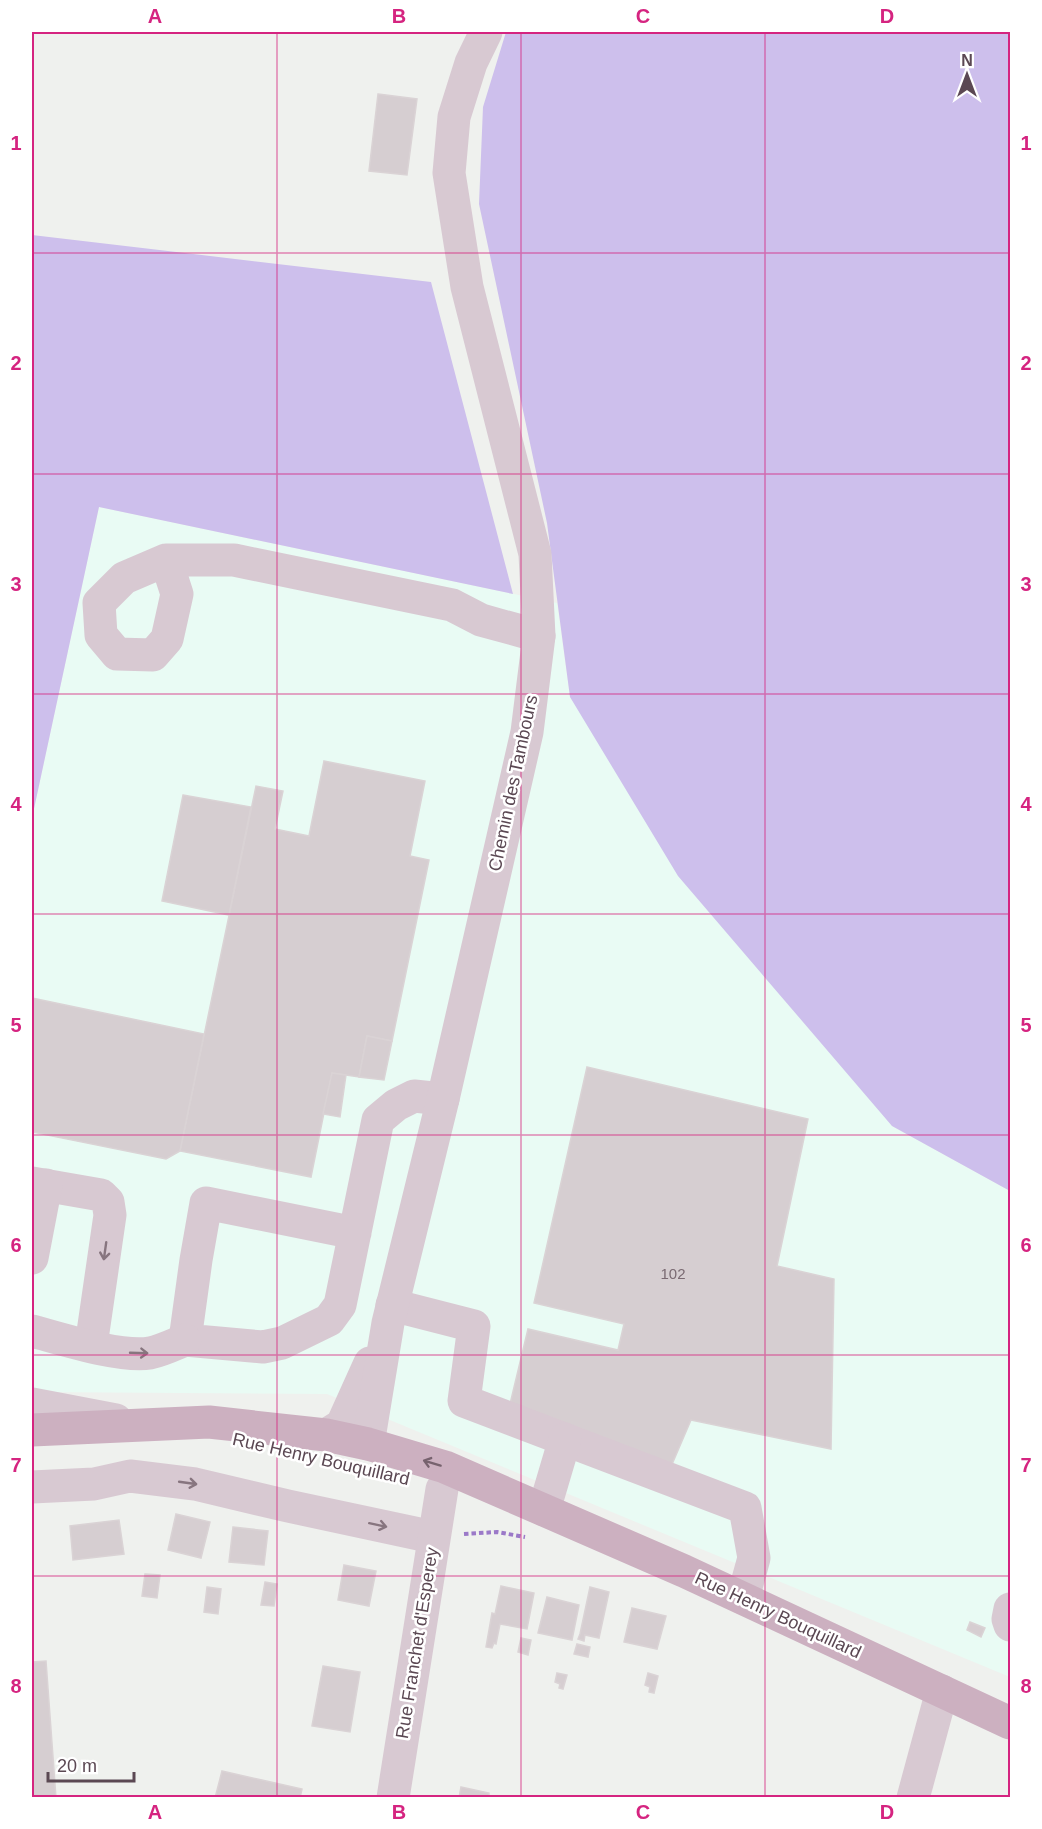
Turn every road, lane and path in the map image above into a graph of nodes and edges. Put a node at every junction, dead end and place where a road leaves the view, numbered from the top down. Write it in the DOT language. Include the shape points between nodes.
graph roads {
  1 [pos="486,32"];
  2 [pos="166,560"];
  3 [pos="540,636"];
  4 [pos="443,1099"];
  5 [pos="39,1184"];
  6 [pos="355,1233"];
  7 [pos="32,1258"];
  8 [pos="390,1314"];
  9 [pos="32,1331"];
  10 [pos="185,1340"];
  11 [pos="91,1346"];
  12 [pos="32,1404"];
  13 [pos="138,1425"];
  14 [pos="32,1430"];
  15 [pos="204,1433"];
  16 [pos="326,1435"];
  17 [pos="565,1439"];
  18 [pos="368,1444"];
  19 [pos="32,1487"];
  20 [pos="442,1489"];
  21 [pos="544,1510"];
  22 [pos="433,1537"];
  23 [pos="743,1598"];
  24 [pos="1011,1609"];
  25 [pos="1011,1625"];
  26 [pos="942,1691"];
  27 [pos="1011,1723"];
  28 [pos="393,1797"];
  29 [pos="913,1797"];
  1 -- 3 [label="street, Chemin des Tambours" via="471,63 454,117 449,173 467,287 535,554"];
  2 -- 3 [label="street" via="234,560 452,604 481,620"];
  3 -- 4 [label="street, Chemin des Tambours" via="527,732"];
  4 -- 6 [label="street" via="414,1096 378,1120"];
  4 -- 8 [label="street, Chemin des Tambours"];
  5 -- 7 [label="street"];
  5 -- 11 [label="street, one-way" via="101,1195 108,1202 110,1215"];
  6 -- 10 [label="street" via="340,1305 329,1320 282,1343 263,1347"];
  6 -- 10 [label="street" via="206,1203"];
  8 -- 16 [label="street, Chemin des Tambours" via="342,1425"];
  8 -- 17 [label="street" via="474,1326 464,1401"];
  8 -- 18 [label="street, Chemin des Tambours"];
  9 -- 11 [label="street"];
  11 -- 10 [label="street, one-way" via="147,1353"];
  12 -- 13 [label="street"];
  13 -- 14 [label="main road, Rue Henry Bouquillard"];
  13 -- 15 [label="main road, Rue Henry Bouquillard"];
  13 -- 16 [label="main road, Rue Henry Bouquillard" via="209,1422"];
  15 -- 18 [label="main road, Rue Henry Bouquillard"];
  15 -- 20 [label="main road, Rue Henry Bouquillard" via="374,1467"];
  16 -- 18 [label="main road, Rue Henry Bouquillard"];
  17 -- 21 [label="street"];
  17 -- 23 [label="street" via="745,1508 754,1558"];
  21 -- 18 [label="main road, Rue Henry Bouquillard, one-way" via="445,1467"];
  19 -- 22 [label="street, one-way" via="94,1484 130,1476 195,1484"];
  20 -- 21 [label="main road, Rue Henry Bouquillard"];
  20 -- 22 [label="street, Rue Franchet d'Esperey"];
  21 -- 23 [label="main road, Rue Henry Bouquillard"];
  22 -- 28 [label="street, Rue Franchet d'Esperey"];
  23 -- 26 [label="main road, Rue Henry Bouquillard"];
  24 -- 25 [label="street"];
  26 -- 27 [label="main road, Rue Henry Bouquillard"];
  26 -- 29 [label="street"];
}
